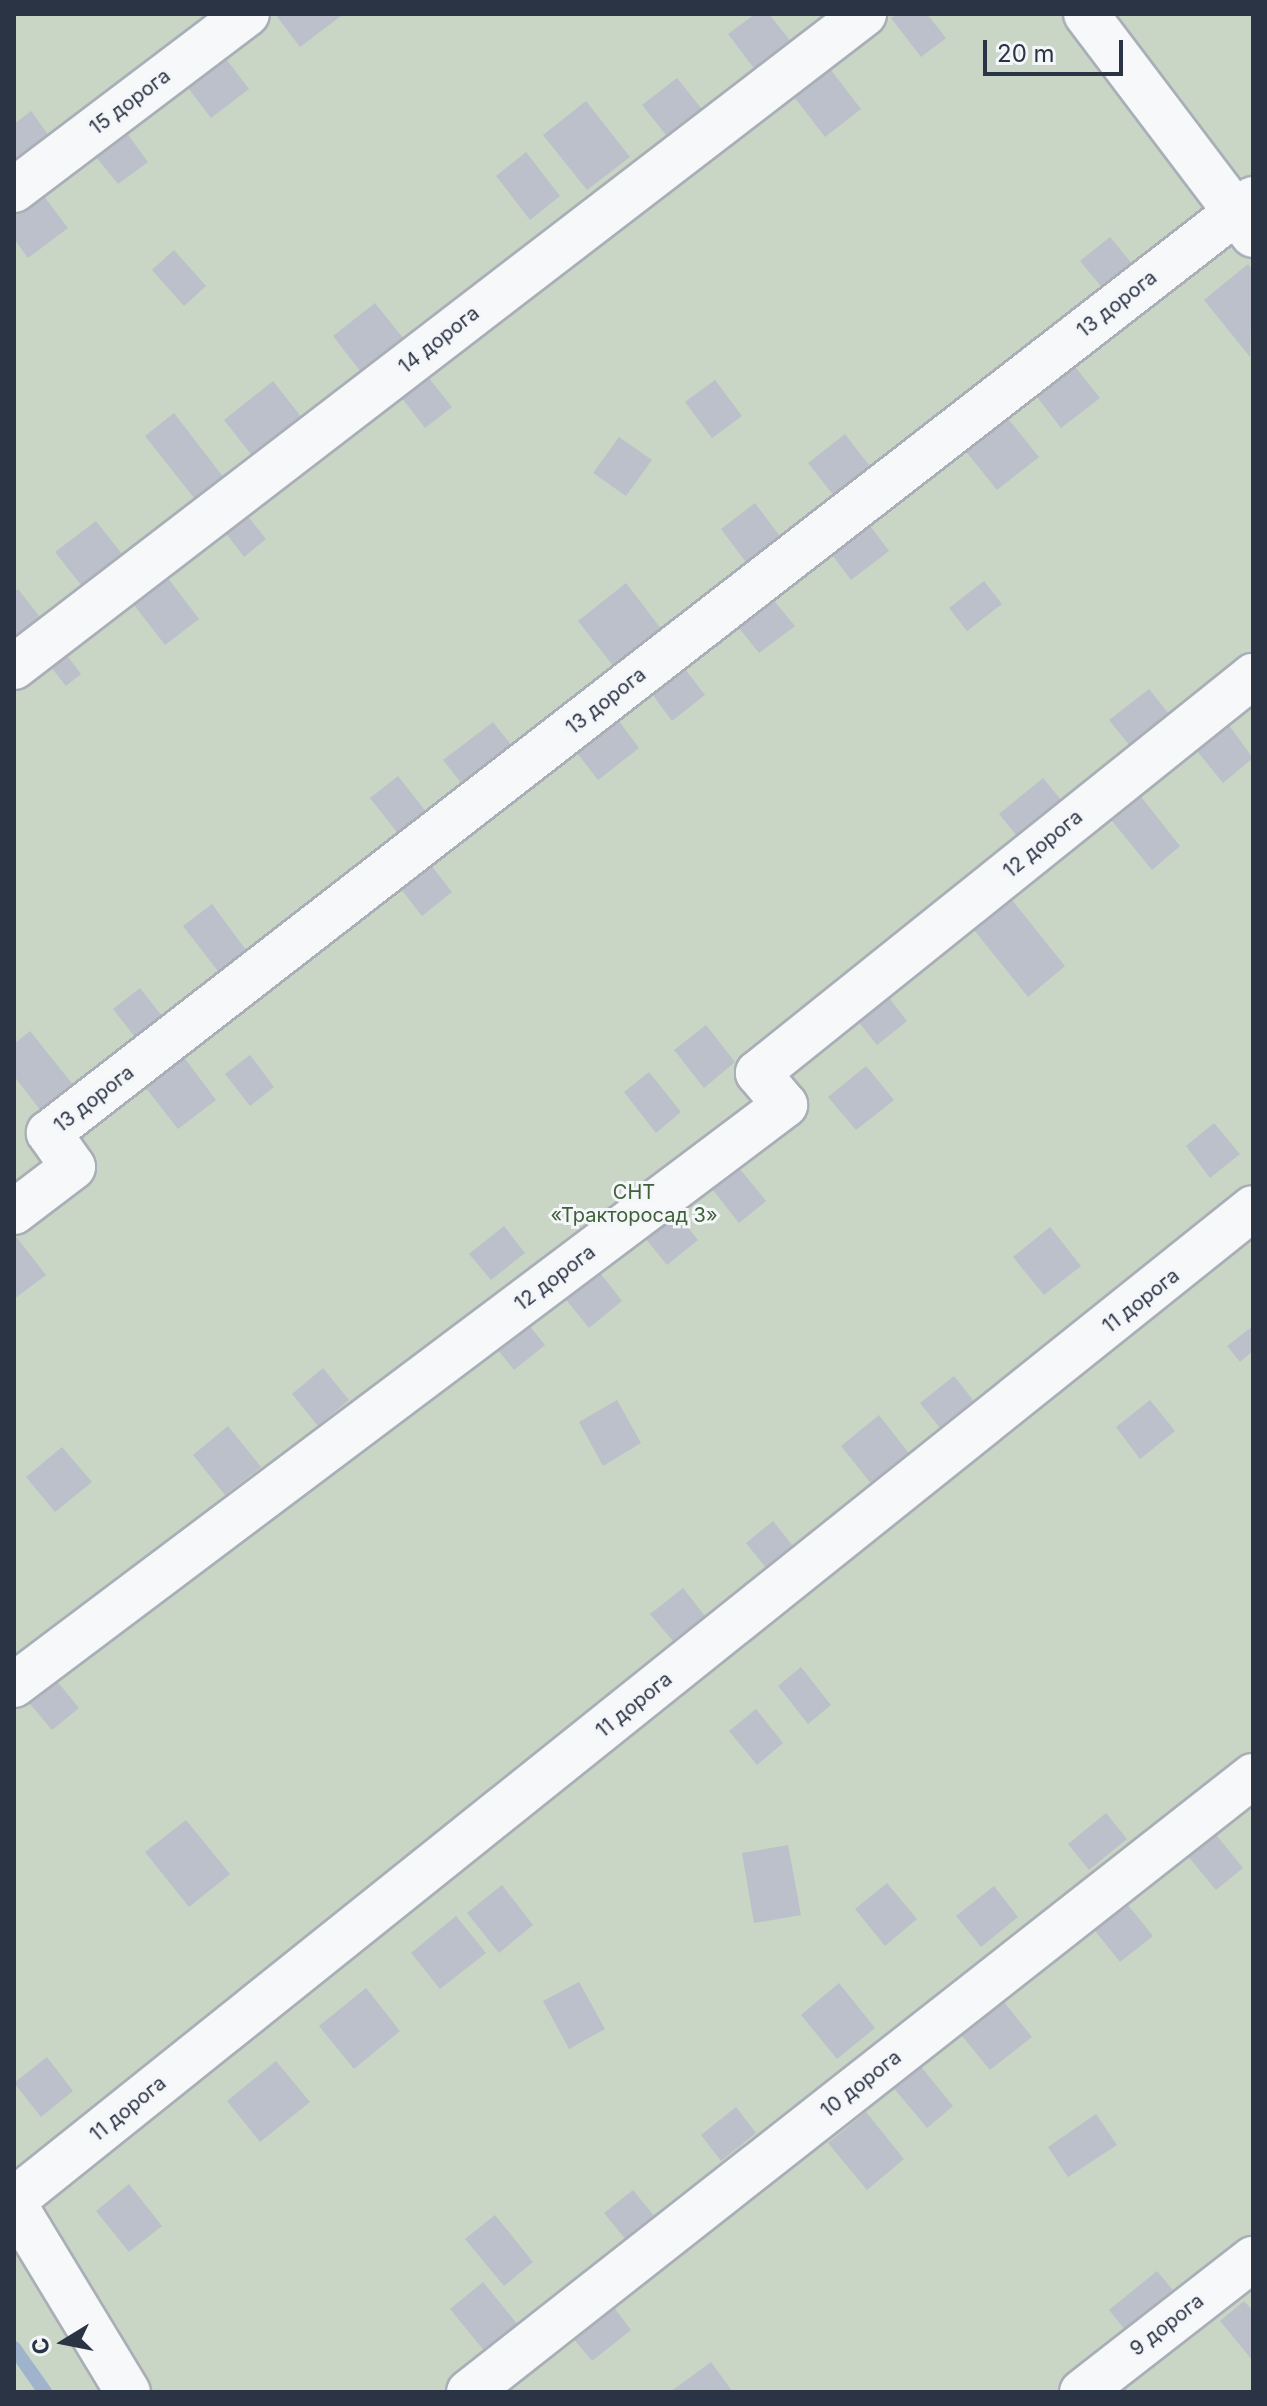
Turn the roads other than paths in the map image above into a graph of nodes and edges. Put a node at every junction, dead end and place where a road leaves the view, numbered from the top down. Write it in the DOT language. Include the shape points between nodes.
graph roads {
  1 [pos="247,14"];
  2 [pos="864,14"];
  3 [pos="1086,14"];
  4 [pos="14,190"];
  5 [pos="1247,215"];
  6 [pos="14,667"];
  7 [pos="1253,676"];
  8 [pos="1253,1208"];
  9 [pos="14,1212"];
  10 [pos="14,1685"];
  11 [pos="1253,1776"];
  12 [pos="14,2202"];
  13 [pos="1253,2259"];
  14 [pos="128,2392"];
  15 [pos="469,2392"];
  16 [pos="1082,2392"];
  1 -- 4 [label="street, 15 дорога"];
  2 -- 6 [label="street, 14 дорога"];
  3 -- 5 [label="street"];
  5 -- 9 [label="street, 13 дорога" via="49,1133 73,1167"];
  7 -- 10 [label="street, 12 дорога" via="758,1073 785,1105"];
  8 -- 12 [label="street, 11 дорога"];
  11 -- 15 [label="street, 10 дорога"];
  12 -- 14 [label="street"];
  13 -- 16 [label="street, 9 дорога"];
}
